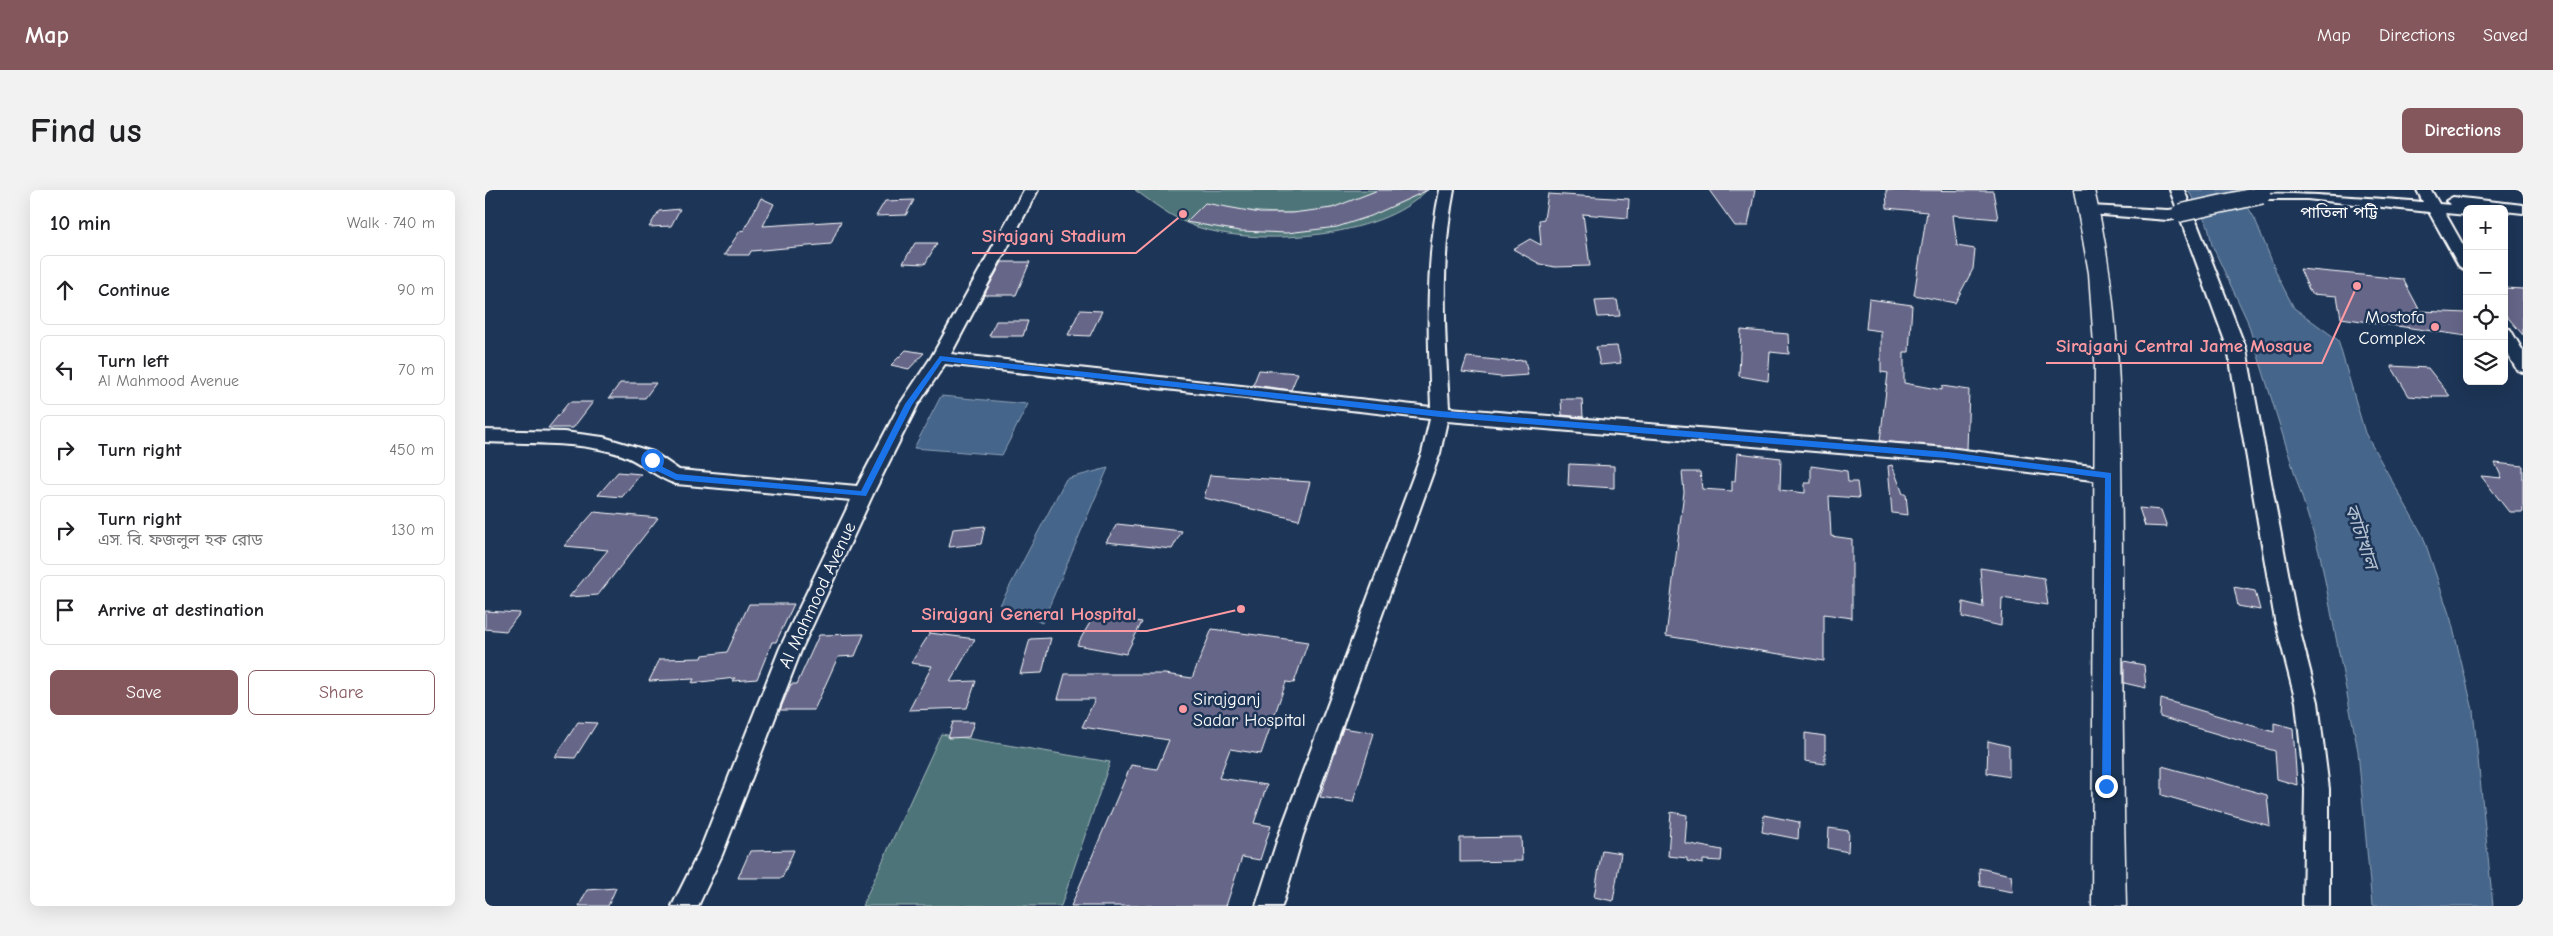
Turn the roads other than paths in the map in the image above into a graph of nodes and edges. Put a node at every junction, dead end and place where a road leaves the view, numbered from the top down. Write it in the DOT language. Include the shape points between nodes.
graph roads {
  1 [pos="1031,190"];
  2 [pos="1447,190"];
  3 [pos="2177,190"];
  4 [pos="2265,193"];
  5 [pos="2428,198"];
  6 [pos="2087,200"];
  7 [pos="2523,209"];
  8 [pos="2463,210"];
  9 [pos="2508,216"];
  10 [pos="2523,218"];
  11 [pos="2463,259"];
  12 [pos="2508,340"];
  13 [pos="940,358"];
  14 [pos="2523,366"];
  15 [pos="1440,414"];
  16 [pos="485,436"];
  17 [pos="2108,475"];
  18 [pos="863,494"];
  19 [pos="685,906"];
  20 [pos="1269,906"];
  21 [pos="2109,906"];
  22 [pos="2316,906"];
  1 -- 13 [label="street, Al Mahmood Avenue"];
  2 -- 15 [label="street" via="1439,229 1437,340"];
  3 -- 22 [label="street" via="2237,349 2286,620 2307,702 2317,788"];
  4 -- 5 [label="street"];
  4 -- 6 [label="street, bridge" via="2168,215"];
  5 -- 7 [label="street"];
  5 -- 8 [label="street"];
  5 -- 11 [label="street"];
  6 -- 17 [label="main road" via="2096,240 2105,345"];
  9 -- 10 [label="street"];
  12 -- 14 [label="street"];
  13 -- 15 [label="street"];
  13 -- 18 [label="street, Al Mahmood Avenue" via="909,404"];
  15 -- 17 [label="street" via="1947,455"];
  15 -- 20 [label="street" via="1431,453 1291,836"];
  16 -- 18 [label="street" via="585,439 640,454 676,477"];
  17 -- 21 [label="main road" via="2106,786"];
  18 -- 19 [label="street, Al Mahmood Avenue" via="791,648 709,855"];
}
